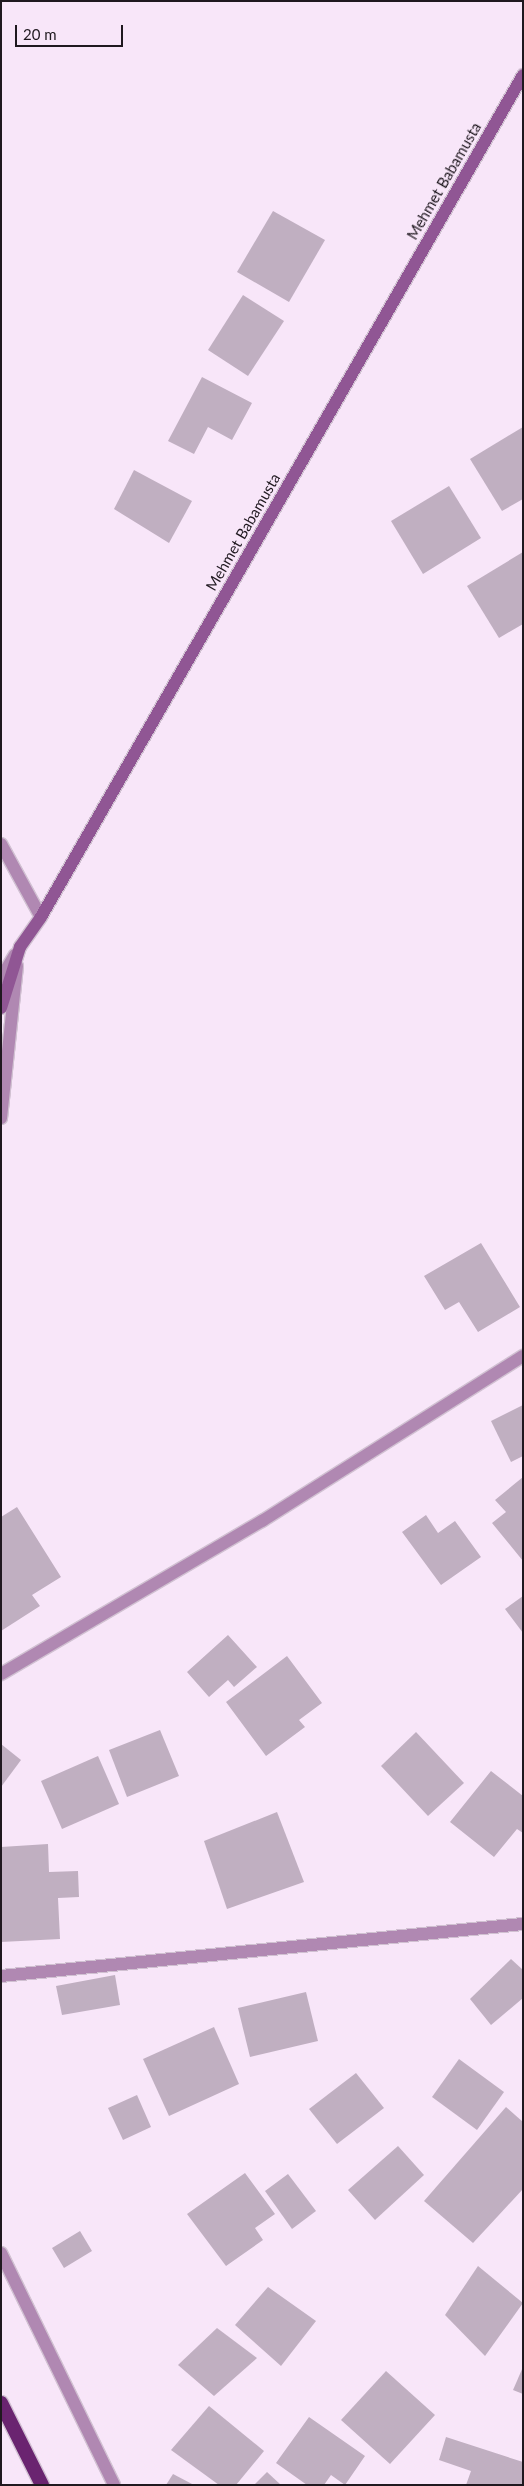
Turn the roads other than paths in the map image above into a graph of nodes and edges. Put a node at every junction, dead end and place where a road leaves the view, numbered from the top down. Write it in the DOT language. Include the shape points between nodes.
graph roads {
  1 [pos="521,84"];
  2 [pos="1,844"];
  3 [pos="41,917"];
  4 [pos="20,947"];
  5 [pos="1,978"];
  6 [pos="1,1008"];
  7 [pos="1,1118"];
  8 [pos="523,1356"];
  9 [pos="1,1674"];
  10 [pos="523,1924"];
  11 [pos="1,1976"];
  12 [pos="1,2253"];
  13 [pos="1,2403"];
  14 [pos="42,2485"];
  15 [pos="114,2485"];
  1 -- 3 [label="main road, Mehmet Babamusta"];
  2 -- 3 [label="street"];
  3 -- 4 [label="main road, Mehmet Babamusta"];
  4 -- 5 [label="street"];
  4 -- 6 [label="main road, Mehmet Babamusta"];
  4 -- 7 [label="street"];
  8 -- 9 [label="street" via="262,1521"];
  10 -- 11 [label="street"];
  12 -- 15 [label="street"];
  13 -- 14 [label="highway"];
}
